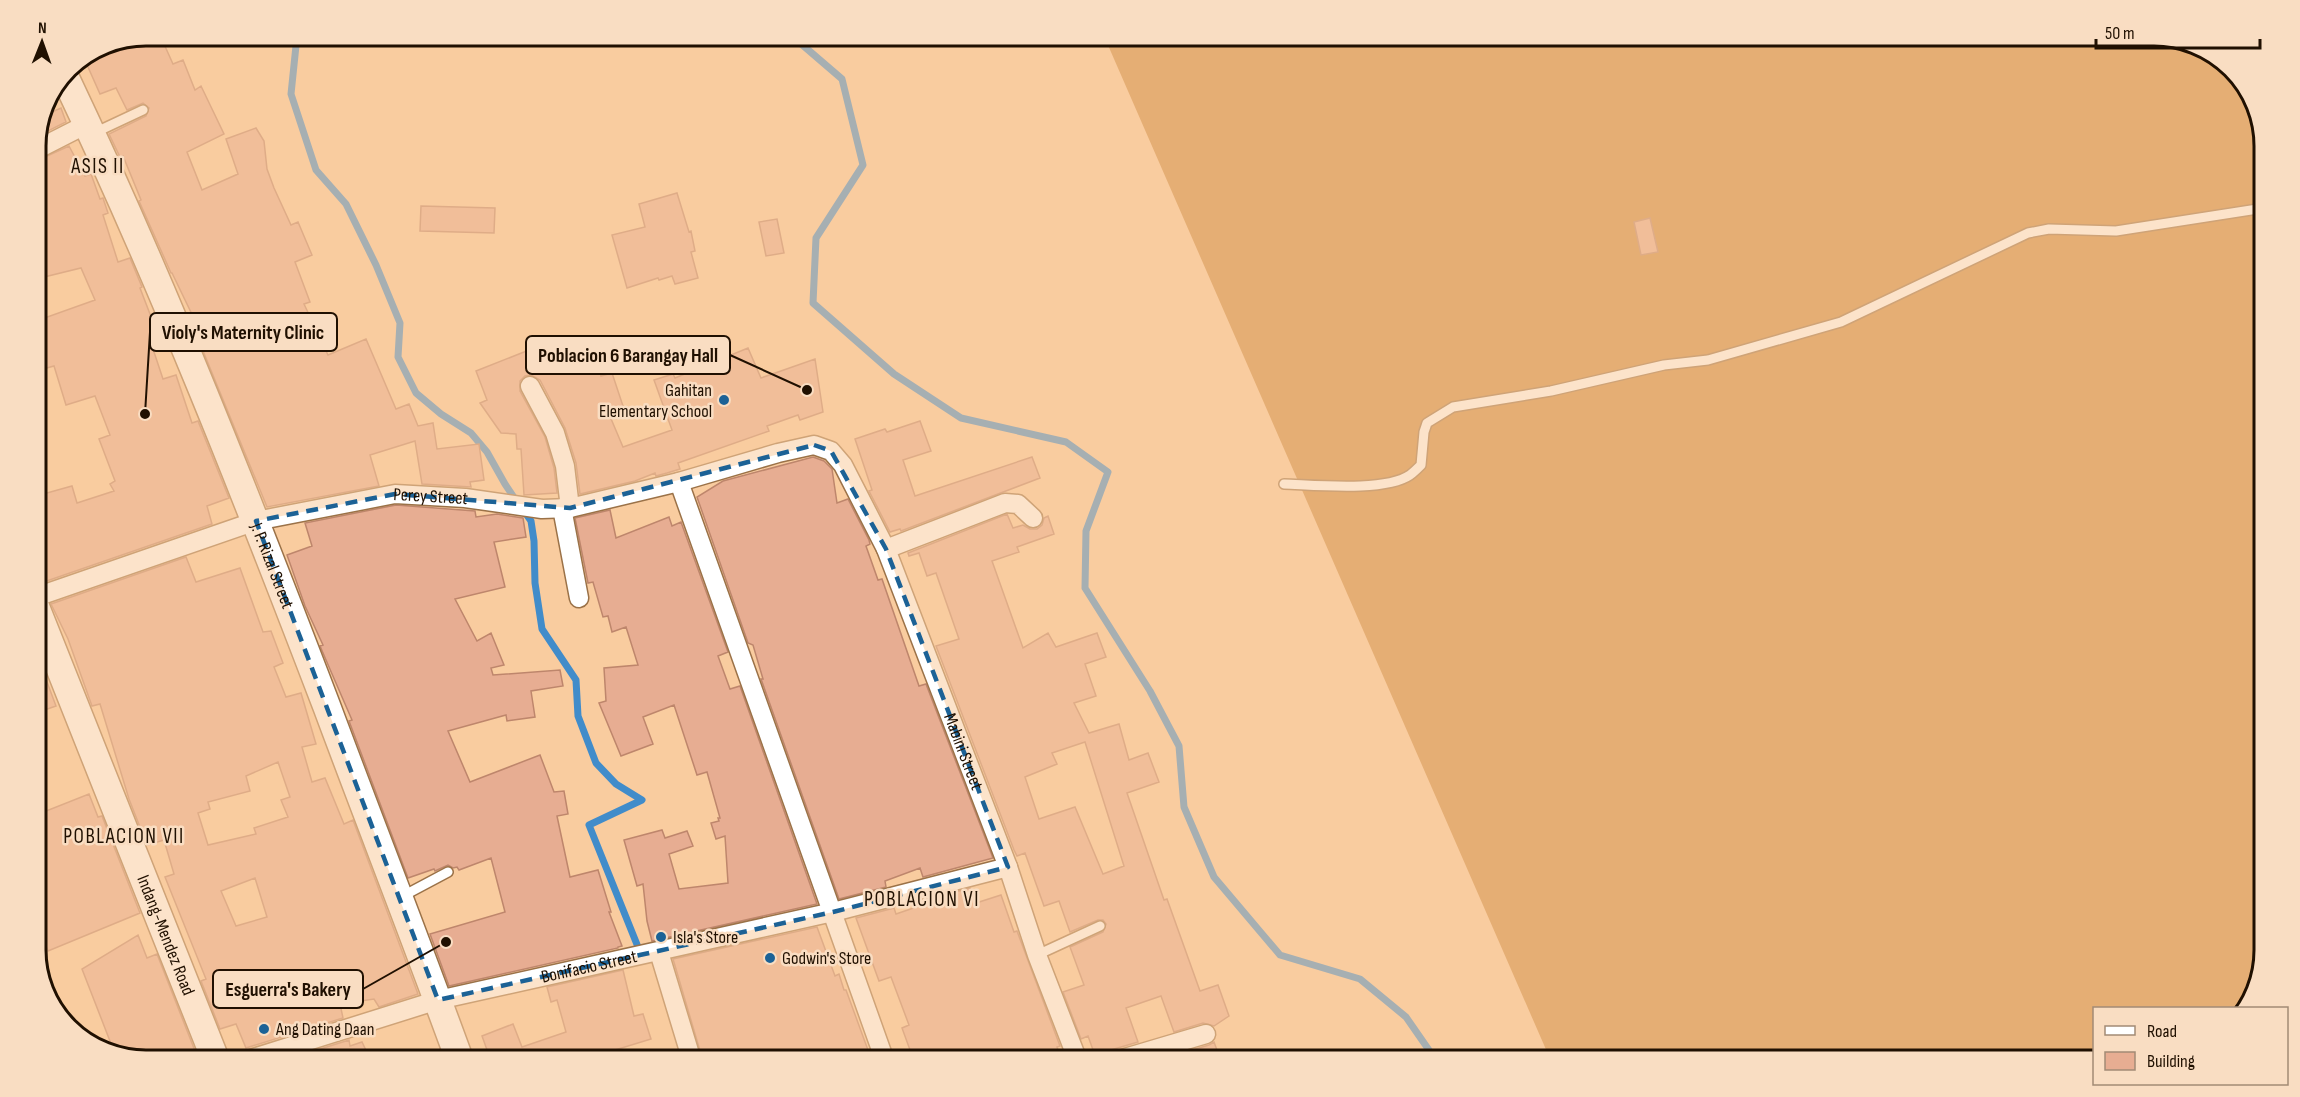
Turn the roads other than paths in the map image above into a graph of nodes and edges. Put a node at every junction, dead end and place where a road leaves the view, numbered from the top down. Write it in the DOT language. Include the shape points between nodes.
graph roads {
  1 [pos="68,85"];
  2 [pos="142,110"];
  3 [pos="89,129"];
  4 [pos="47,146"];
  5 [pos="2253,210"];
  6 [pos="244,340"];
  7 [pos="183,345"];
  8 [pos="531,386"];
  9 [pos="831,451"];
  10 [pos="679,482"];
  11 [pos="1284,484"];
  12 [pos="566,508"];
  13 [pos="1033,518"];
  14 [pos="256,520"];
  15 [pos="886,549"];
  16 [pos="47,593"];
  17 [pos="579,598"];
  18 [pos="47,636"];
  19 [pos="1008,867"];
  20 [pos="448,872"];
  21 [pos="399,898"];
  22 [pos="832,912"];
  23 [pos="1100,926"];
  24 [pos="659,952"];
  25 [pos="1037,955"];
  26 [pos="438,1000"];
  27 [pos="1206,1034"];
  28 [pos="212,1051"];
  29 [pos="280,1051"];
  30 [pos="456,1051"];
  31 [pos="689,1051"];
  32 [pos="881,1051"];
  33 [pos="1074,1051"];
  34 [pos="1149,1051"];
  1 -- 3 [label="main road, J. P. Rizal Street"];
  2 -- 3 [label="lane"];
  3 -- 4 [label="street"];
  3 -- 7 [label="main road, J. P. Rizal Street"];
  5 -- 11 [label="lane" via="2116,231 2049,229 2028,233 1842,322 1708,360 1664,365 1551,391 1453,407 1427,423 1421,465 1410,475 1391,482 1347,486"];
  6 -- 7 [label="lane" via="213,336"];
  7 -- 14 [label="main road, J. P. Rizal Street"];
  8 -- 12 [label="street" via="555,433 565,466"];
  9 -- 10 [label="street, Perey Street" via="814,445"];
  9 -- 15 [label="street, Mabini Street" via="843,465"];
  10 -- 12 [label="street, Perey Street"];
  10 -- 22 [label="street"];
  12 -- 14 [label="street, Perey Street" via="395,494"];
  12 -- 17 [label="street"];
  13 -- 15 [label="street" via="1018,504 1005,503"];
  14 -- 16 [label="street, Perey Street"];
  14 -- 21 [label="main road, J. P. Rizal Street"];
  15 -- 19 [label="street, Mabini Street"];
  18 -- 28 [label="main road, Indang-Mendez Road"];
  19 -- 22 [label="street, Bonifacio Street"];
  19 -- 25 [label="street, Mabini Street"];
  20 -- 21 [label="lane"];
  21 -- 26 [label="main road, J. P. Rizal Street"];
  22 -- 24 [label="street, Bonifacio Street"];
  22 -- 32 [label="street"];
  23 -- 25 [label="lane"];
  24 -- 26 [label="street, Bonifacio Street"];
  24 -- 31 [label="street"];
  25 -- 33 [label="street, Mabini Street"];
  26 -- 29 [label="street, Bonifacio Street"];
  26 -- 30 [label="main road, J. P. Rizal Street"];
  27 -- 34 [label="street"];
}
